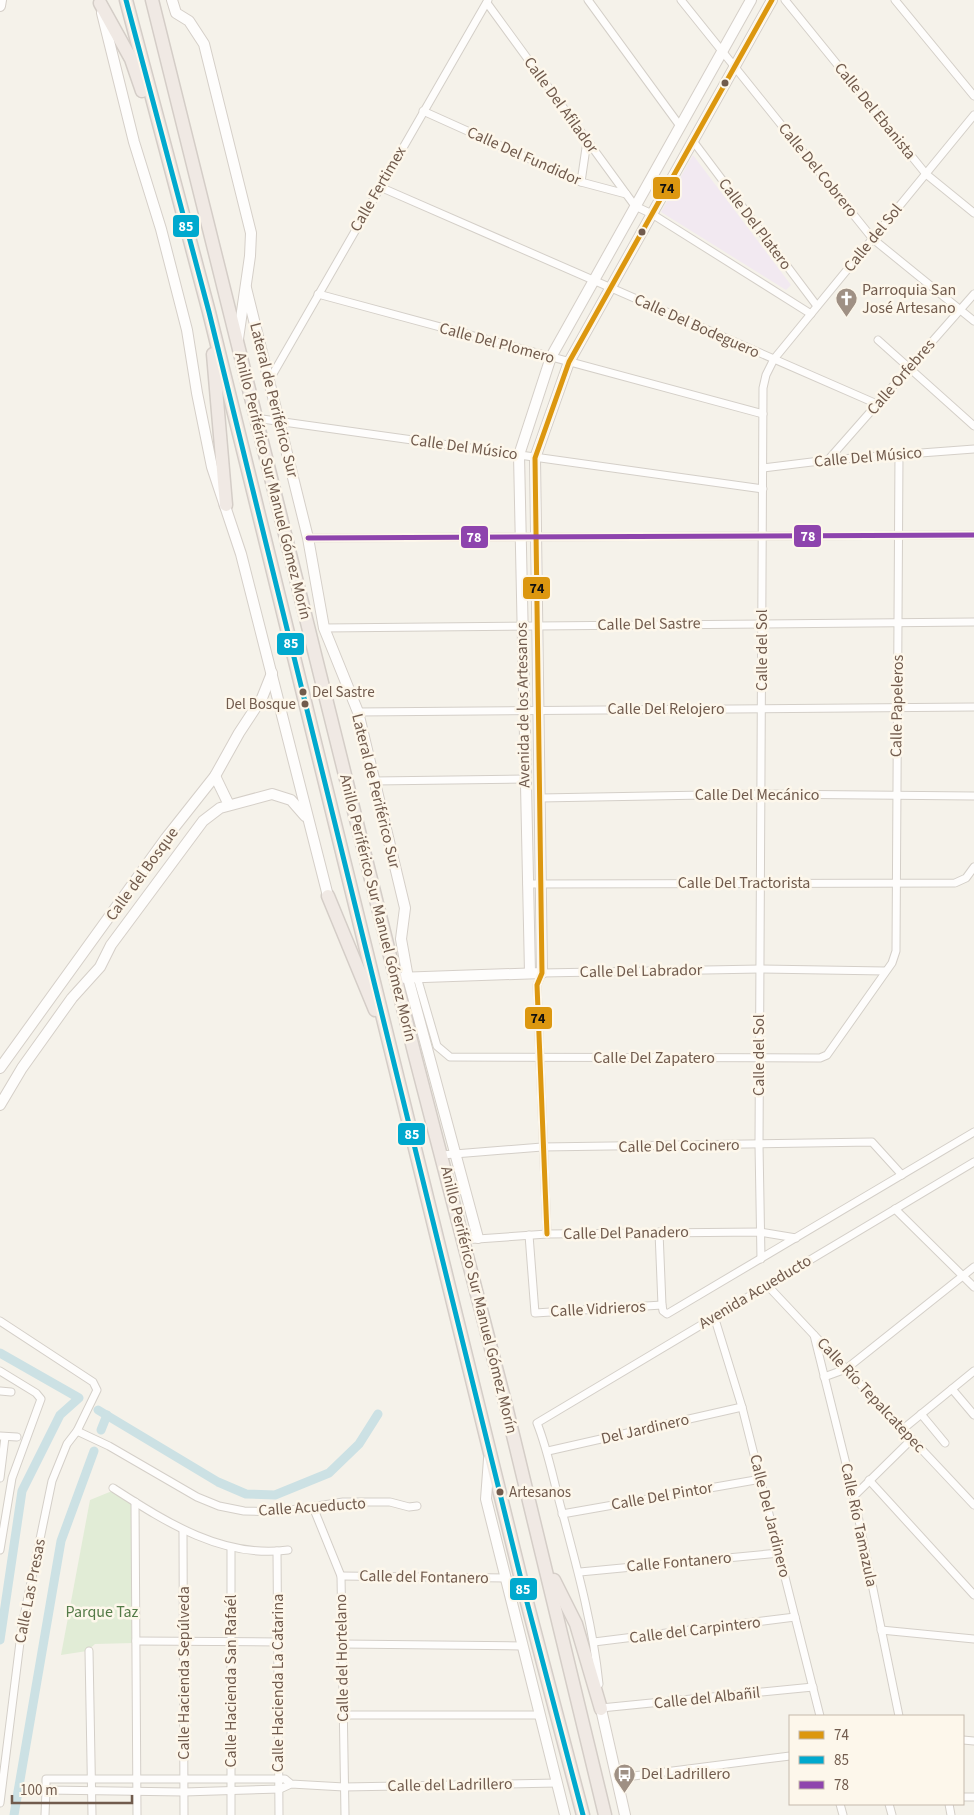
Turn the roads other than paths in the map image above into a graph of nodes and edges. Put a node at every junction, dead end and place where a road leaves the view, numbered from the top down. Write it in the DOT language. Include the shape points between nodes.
graph roads {
  1 [pos="1,0"];
  2 [pos="126,0"];
  3 [pos="152,0"];
  4 [pos="172,0"];
  5 [pos="588,0"];
  6 [pos="682,0"];
  7 [pos="751,0"];
  8 [pos="772,0"];
  9 [pos="785,0"];
  10 [pos="895,0"];
  11 [pos="487,1"];
  12 [pos="99,2"];
  13 [pos="0,6"];
  14 [pos="723,51"];
  15 [pos="735,66"];
  16 [pos="974,96"];
  17 [pos="424,112"];
  18 [pos="974,115"];
  19 [pos="680,126"];
  20 [pos="587,141"];
  21 [pos="693,141"];
  22 [pos="163,143"];
  23 [pos="926,174"];
  24 [pos="581,182"];
  25 [pos="380,187"];
  26 [pos="627,194"];
  27 [pos="635,206"];
  28 [pos="974,213"];
  29 [pos="652,214"];
  30 [pos="873,239"];
  31 [pos="594,280"];
  32 [pos="246,288"];
  33 [pos="610,288"];
  34 [pos="318,294"];
  35 [pos="974,294"];
  36 [pos="817,306"];
  37 [pos="960,310"];
  38 [pos="209,312"];
  39 [pos="811,314"];
  40 [pos="974,321"];
  41 [pos="878,340"];
  42 [pos="237,343"];
  43 [pos="551,357"];
  44 [pos="774,359"];
  45 [pos="569,362"];
  46 [pos="909,368"];
  47 [pos="270,379"];
  48 [pos="877,404"];
  49 [pos="763,414"];
  50 [pos="255,418"];
  51 [pos="280,421"];
  52 [pos="974,426"];
  53 [pos="974,449"];
  54 [pos="899,454"];
  55 [pos="519,455"];
  56 [pos="535,458"];
  57 [pos="828,460"];
  58 [pos="763,468"];
  59 [pos="763,489"];
  60 [pos="226,505"];
  61 [pos="899,535"];
  62 [pos="974,535"];
  63 [pos="762,536"];
  64 [pos="520,537"];
  65 [pos="536,537"];
  66 [pos="308,538"];
  67 [pos="974,622"];
  68 [pos="762,623"];
  69 [pos="898,623"];
  70 [pos="538,625"];
  71 [pos="522,626"];
  72 [pos="324,628"];
  73 [pos="272,673"];
  74 [pos="974,707"];
  75 [pos="897,708"];
  76 [pos="762,709"];
  77 [pos="523,710"];
  78 [pos="539,710"];
  79 [pos="358,712"];
  80 [pos="215,776"];
  81 [pos="524,779"];
  82 [pos="374,781"];
  83 [pos="761,794"];
  84 [pos="896,795"];
  85 [pos="974,796"];
  86 [pos="540,798"];
  87 [pos="229,805"];
  88 [pos="308,820"];
  89 [pos="974,867"];
  90 [pos="760,883"];
  91 [pos="895,883"];
  92 [pos="526,884"];
  93 [pos="541,884"];
  94 [pos="328,896"];
  95 [pos="894,958"];
  96 [pos="760,969"];
  97 [pos="885,971"];
  98 [pos="530,973"];
  99 [pos="542,973"];
  100 [pos="407,978"];
  101 [pos="537,986"];
  102 [pos="392,1052"];
  103 [pos="539,1058"];
  104 [pos="759,1058"];
  105 [pos="0,1068"];
  106 [pos="0,1105"];
  107 [pos="974,1132"];
  108 [pos="759,1144"];
  109 [pos="542,1147"];
  110 [pos="457,1153"];
  111 [pos="442,1155"];
  112 [pos="974,1162"];
  113 [pos="902,1175"];
  114 [pos="895,1209"];
  115 [pos="659,1232"];
  116 [pos="760,1232"];
  117 [pos="547,1234"];
  118 [pos="530,1235"];
  119 [pos="478,1238"];
  120 [pos="796,1238"];
  121 [pos="463,1240"];
  122 [pos="761,1259"];
  123 [pos="974,1267"];
  124 [pos="963,1275"];
  125 [pos="767,1285"];
  126 [pos="974,1287"];
  127 [pos="662,1305"];
  128 [pos="667,1314"];
  129 [pos="714,1316"];
  130 [pos="0,1321"];
  131 [pos="814,1335"];
  132 [pos="846,1369"];
  133 [pos="0,1370"];
  134 [pos="974,1371"];
  135 [pos="824,1377"];
  136 [pos="952,1389"];
  137 [pos="0,1391"];
  138 [pos="12,1392"];
  139 [pos="742,1408"];
  140 [pos="921,1414"];
  141 [pos="974,1415"];
  142 [pos="903,1429"];
  143 [pos="77,1431"];
  144 [pos="3,1436"];
  145 [pos="17,1437"];
  146 [pos="912,1438"];
  147 [pos="945,1443"];
  148 [pos="490,1451"];
  149 [pos="548,1451"];
  150 [pos="0,1478"];
  151 [pos="761,1479"];
  152 [pos="869,1480"];
  153 [pos="113,1488"];
  154 [pos="854,1496"];
  155 [pos="135,1502"];
  156 [pos="974,1505"];
  157 [pos="417,1506"];
  158 [pos="313,1507"];
  159 [pos="562,1514"];
  160 [pos="183,1530"];
  161 [pos="232,1548"];
  162 [pos="0,1550"];
  163 [pos="288,1550"];
  164 [pos="277,1551"];
  165 [pos="778,1553"];
  166 [pos="544,1561"];
  167 [pos="580,1572"];
  168 [pos="341,1576"];
  169 [pos="507,1578"];
  170 [pos="974,1595"];
  171 [pos="795,1617"];
  172 [pos="881,1630"];
  173 [pos="974,1638"];
  174 [pos="136,1641"];
  175 [pos="184,1642"];
  176 [pos="231,1642"];
  177 [pos="278,1642"];
  178 [pos="594,1642"];
  179 [pos="342,1644"];
  180 [pos="522,1646"];
  181 [pos="89,1651"];
  182 [pos="813,1687"];
  183 [pos="601,1709"];
  184 [pos="343,1715"];
  185 [pos="540,1715"];
  186 [pos="820,1715"];
  187 [pos="900,1715"];
  188 [pos="789,1756"];
  189 [pos="618,1778"];
  190 [pos="231,1779"];
  191 [pos="279,1779"];
  192 [pos="91,1780"];
  193 [pos="137,1780"];
  194 [pos="184,1780"];
  195 [pos="557,1783"];
  196 [pos="291,1784"];
  197 [pos="344,1787"];
  198 [pos="280,1789"];
  199 [pos="46,1790"];
  200 [pos="137,1791"];
  201 [pos="231,1791"];
  202 [pos="91,1792"];
  203 [pos="184,1792"];
  204 [pos="0,1803"];
  205 [pos="45,1815"];
  206 [pos="92,1815"];
  207 [pos="137,1815"];
  208 [pos="184,1815"];
  209 [pos="232,1815"];
  210 [pos="280,1815"];
  211 [pos="345,1815"];
  212 [pos="565,1815"];
  213 [pos="583,1815"];
  214 [pos="605,1815"];
  215 [pos="625,1815"];
  1 -- 13 [label="street"];
  2 -- 22 [label="highway, Anillo Periférico Sur Manuel Gómez Morín"];
  3 -- 42 [label="highway, Anillo Periférico Sur Manuel Gómez Morín"];
  4 -- 32 [label="street" via="176,14 196,28 207,53 251,233"];
  5 -- 19 [label="street"];
  6 -- 14 [label="street, Calle Del Cobrero"];
  7 -- 14 [label="street, Avenida de los Artesanos"];
  8 -- 15 [label="street, Avenida de los Artesanos"];
  9 -- 23 [label="street, Calle Del Ebanista"];
  10 -- 16 [label="street"];
  11 -- 17 [label="street, Calle Fertimex"];
  11 -- 20 [label="street, Calle Del Afilador"];
  12 -- 22 [label="highway" via="131,59"];
  12 -- 60 [label="street" via="187,330 212,466"];
  14 -- 15 [label="street, Calle Del Cobrero"];
  14 -- 19 [label="street, Avenida de los Artesanos"];
  15 -- 21 [label="street, Avenida de los Artesanos"];
  15 -- 30 [label="street, Calle Del Cobrero"];
  17 -- 24 [label="street, Calle Del Fundidor"];
  17 -- 25 [label="street, Calle Fertimex"];
  18 -- 23 [label="street, Calle del Sol"];
  19 -- 27 [label="street, Avenida de los Artesanos"];
  20 -- 24 [label="street"];
  20 -- 26 [label="street, Calle Del Afilador"];
  21 -- 29 [label="street, Avenida de los Artesanos"];
  21 -- 36 [label="street, Calle Del Platero"];
  22 -- 38 [label="highway, Anillo Periférico Sur Manuel Gómez Morín"];
  23 -- 28 [label="street, Calle Del Ebanista"];
  23 -- 30 [label="street, Calle del Sol"];
  24 -- 26 [label="street, Calle Del Fundidor"];
  25 -- 31 [label="street, Calle Del Bodeguero"];
  25 -- 34 [label="street, Calle Fertimex"];
  26 -- 27 [label="street, Calle Del Afilador"];
  27 -- 29 [label="street"];
  27 -- 31 [label="street, Avenida de los Artesanos"];
  29 -- 33 [label="street, Avenida de los Artesanos"];
  29 -- 39 [label="street"];
  30 -- 36 [label="street, Calle del Sol"];
  30 -- 37 [label="street, Calle Del Cobrero"];
  31 -- 33 [label="street, Calle Del Bodeguero"];
  31 -- 43 [label="street, Avenida de los Artesanos"];
  32 -- 42 [label="street"];
  32 -- 47 [label="street, Lateral de Periférico Sur"];
  33 -- 44 [label="street, Calle Del Bodeguero"];
  33 -- 45 [label="street, Avenida de los Artesanos"];
  34 -- 43 [label="street, Calle Del Plomero"];
  34 -- 47 [label="street, Calle Fertimex"];
  35 -- 37 [label="street, Calle Orfebres"];
  36 -- 39 [label="street, Calle del Sol"];
  37 -- 40 [label="street, Calle Del Cobrero"];
  37 -- 46 [label="street, Calle Orfebres"];
  38 -- 60 [label="highway"];
  38 -- 102 [label="highway, Anillo Periférico Sur Manuel Gómez Morín"];
  39 -- 44 [label="street, Calle del Sol"];
  41 -- 46 [label="street"];
  42 -- 50 [label="highway, Anillo Periférico Sur Manuel Gómez Morín"];
  43 -- 45 [label="street, Calle Del Plomero"];
  43 -- 55 [label="street, Avenida de los Artesanos"];
  44 -- 48 [label="street, Calle Del Bodeguero"];
  44 -- 49 [label="street, Calle del Sol" via="766,375"];
  45 -- 49 [label="street, Calle Del Plomero"];
  45 -- 56 [label="street, Avenida de los Artesanos"];
  46 -- 48 [label="street, Calle Orfebres"];
  46 -- 52 [label="street"];
  47 -- 51 [label="street, Lateral de Periférico Sur"];
  48 -- 57 [label="street, Calle Orfebres"];
  49 -- 58 [label="street, Calle del Sol"];
  50 -- 51 [label="street, Calle Del Músico"];
  50 -- 100 [label="highway, Anillo Periférico Sur Manuel Gómez Morín"];
  51 -- 55 [label="street, Calle Del Músico"];
  51 -- 66 [label="street, Lateral de Periférico Sur"];
  53 -- 54 [label="street, Calle Del Músico"];
  54 -- 57 [label="street, Calle Del Músico"];
  54 -- 61 [label="street, Calle Papeleros"];
  55 -- 56 [label="street, Calle Del Músico"];
  55 -- 64 [label="street, Avenida de los Artesanos"];
  56 -- 59 [label="street, Calle Del Músico"];
  56 -- 65 [label="street, Avenida de los Artesanos"];
  57 -- 58 [label="street, Calle Del Músico"];
  58 -- 59 [label="street, Calle del Sol"];
  59 -- 63 [label="street, Calle del Sol"];
  60 -- 73 [label="street"];
  61 -- 62 [label="street"];
  61 -- 63 [label="street"];
  61 -- 69 [label="street, Calle Papeleros"];
  63 -- 65 [label="street"];
  63 -- 68 [label="street, Calle del Sol"];
  64 -- 65 [label="street"];
  64 -- 66 [label="street"];
  64 -- 71 [label="street, Avenida de los Artesanos"];
  65 -- 70 [label="street, Avenida de los Artesanos"];
  66 -- 72 [label="street, Lateral de Periférico Sur"];
  67 -- 69 [label="street, Calle Del Sastre"];
  68 -- 69 [label="street, Calle Del Sastre"];
  68 -- 70 [label="street, Calle Del Sastre"];
  68 -- 76 [label="street, Calle del Sol"];
  69 -- 75 [label="street, Calle Papeleros"];
  70 -- 71 [label="street, Calle Del Sastre"];
  70 -- 78 [label="street, Avenida de los Artesanos"];
  71 -- 72 [label="street, Calle Del Sastre"];
  71 -- 77 [label="street, Avenida de los Artesanos"];
  72 -- 79 [label="street, Lateral de Periférico Sur"];
  73 -- 80 [label="street, Calle del Bosque" via="262,698"];
  73 -- 88 [label="street"];
  74 -- 75 [label="street, Calle Del Relojero"];
  75 -- 76 [label="street, Calle Del Relojero"];
  75 -- 84 [label="street, Calle Papeleros"];
  76 -- 78 [label="street, Calle Del Relojero"];
  76 -- 83 [label="street, Calle del Sol"];
  77 -- 78 [label="street, Calle Del Relojero"];
  77 -- 79 [label="street, Calle Del Relojero"];
  77 -- 81 [label="street, Avenida de los Artesanos"];
  78 -- 86 [label="street, Avenida de los Artesanos"];
  79 -- 82 [label="street, Lateral de Periférico Sur"];
  80 -- 87 [label="street"];
  80 -- 105 [label="street, Calle del Bosque" via="166,838"];
  81 -- 82 [label="street"];
  81 -- 92 [label="street, Avenida de los Artesanos"];
  82 -- 100 [label="street, Lateral de Periférico Sur" via="405,908 402,939"];
  83 -- 84 [label="street, Calle Del Mecánico"];
  83 -- 86 [label="street, Calle Del Mecánico"];
  83 -- 90 [label="street, Calle del Sol"];
  84 -- 85 [label="street, Calle Del Mecánico"];
  84 -- 91 [label="street, Calle Papeleros"];
  86 -- 93 [label="street, Avenida de los Artesanos"];
  87 -- 88 [label="street, Calle del Bosque" via="272,794 298,806"];
  87 -- 106 [label="street, Calle del Bosque" via="203,821 110,945 100,967 72,998"];
  88 -- 94 [label="street"];
  89 -- 91 [label="street, Calle Del Tractorista" via="961,882"];
  90 -- 91 [label="street, Calle Del Tractorista"];
  90 -- 93 [label="street, Calle Del Tractorista"];
  90 -- 96 [label="street, Calle del Sol"];
  91 -- 95 [label="street, Calle Papeleros"];
  92 -- 93 [label="street, Calle Del Tractorista"];
  92 -- 98 [label="street, Avenida de los Artesanos"];
  93 -- 99 [label="street, Avenida de los Artesanos"];
  94 -- 102 [label="highway"];
  95 -- 97 [label="street, Calle Del Zapatero"];
  96 -- 97 [label="street, Calle Del Labrador"];
  96 -- 99 [label="street, Calle Del Labrador"];
  96 -- 104 [label="street, Calle del Sol"];
  97 -- 104 [label="street, Calle Del Zapatero" via="824,1058"];
  98 -- 99 [label="street, Calle Del Labrador"];
  98 -- 100 [label="street, Calle Del Labrador"];
  98 -- 101 [label="street, Avenida de los Artesanos"];
  99 -- 101 [label="street, Avenida de los Artesanos"];
  100 -- 103 [label="street, Calle Del Zapatero" via="443,1053 450,1057"];
  100 -- 110 [label="street, Lateral de Periférico Sur"];
  100 -- 111 [label="highway, Anillo Periférico Sur Manuel Gómez Morín"];
  101 -- 103 [label="street, Avenida de los Artesanos"];
  102 -- 148 [label="highway, Anillo Periférico Sur Manuel Gómez Morín"];
  103 -- 104 [label="street, Calle Del Zapatero"];
  103 -- 109 [label="street, Avenida de los Artesanos"];
  104 -- 108 [label="street, Calle del Sol"];
  107 -- 113 [label="street, Avenida Acueducto"];
  108 -- 109 [label="street, Calle Del Cocinero"];
  108 -- 113 [label="street, Calle Del Cocinero" via="872,1142"];
  108 -- 116 [label="street, Calle del Sol"];
  109 -- 110 [label="street, Calle Del Cocinero"];
  109 -- 117 [label="street, Avenida de los Artesanos"];
  110 -- 111 [label="street, Calle Del Cocinero"];
  110 -- 119 [label="street, Lateral de Periférico Sur"];
  111 -- 121 [label="highway, Anillo Periférico Sur Manuel Gómez Morín"];
  112 -- 114 [label="street, Avenida Acueducto"];
  113 -- 120 [label="street, Avenida Acueducto"];
  114 -- 124 [label="street"];
  114 -- 125 [label="street, Avenida Acueducto"];
  115 -- 116 [label="street, Calle Del Panadero"];
  115 -- 117 [label="street, Calle Del Panadero"];
  115 -- 127 [label="street, Calle Vidrieros"];
  116 -- 120 [label="street, Calle Del Panadero"];
  116 -- 122 [label="street, Calle del Sol"];
  117 -- 118 [label="street, Calle Del Panadero"];
  118 -- 119 [label="street, Calle Del Panadero"];
  118 -- 127 [label="street, Calle Vidrieros" via="535,1313"];
  119 -- 121 [label="street, Calle Del Panadero"];
  120 -- 122 [label="street, Avenida Acueducto"];
  121 -- 166 [label="highway, Anillo Periférico Sur Manuel Gómez Morín"];
  122 -- 128 [label="street, Avenida Acueducto"];
  123 -- 124 [label="street"];
  124 -- 126 [label="street"];
  124 -- 132 [label="street"];
  125 -- 129 [label="street, Avenida Acueducto"];
  125 -- 131 [label="street, Calle Río Tepalcatepec"];
  127 -- 128 [label="street, Calle Vidrieros"];
  129 -- 139 [label="street, Calle Del Jardinero"];
  129 -- 149 [label="street, Avenida Acueducto" via="537,1423"];
  130 -- 143 [label="street, Calle Las Presas" via="93,1382 97,1390"];
  131 -- 132 [label="street, Calle Río Tepalcatepec"];
  131 -- 135 [label="street, Calle Río Tamazula"];
  132 -- 135 [label="street"];
  132 -- 142 [label="street, Calle Río Tepalcatepec"];
  133 -- 162 [label="street" via="41,1399 12,1478"];
  134 -- 136 [label="street"];
  135 -- 154 [label="street, Calle Río Tamazula"];
  136 -- 140 [label="street"];
  136 -- 141 [label="street"];
  137 -- 138 [label="street"];
  139 -- 149 [label="street, Del Jardinero"];
  139 -- 151 [label="street, Calle Del Jardinero"];
  140 -- 142 [label="street"];
  140 -- 147 [label="street"];
  142 -- 146 [label="street, Calle Río Tepalcatepec"];
  143 -- 158 [label="street, Calle Acueducto" via="219,1506 278,1512"];
  143 -- 204 [label="street, Calle Las Presas" via="67,1444 52,1481 26,1606"];
  144 -- 145 [label="street"];
  144 -- 150 [label="street"];
  146 -- 152 [label="street"];
  146 -- 156 [label="street, Calle Río Tepalcatepec"];
  148 -- 169 [label="street" via="486,1499"];
  148 -- 213 [label="highway, Anillo Periférico Sur Manuel Gómez Morín"];
  149 -- 159 [label="street"];
  151 -- 159 [label="street, Calle Del Pintor"];
  151 -- 165 [label="street, Calle Del Jardinero"];
  152 -- 154 [label="street"];
  152 -- 170 [label="street"];
  153 -- 155 [label="street"];
  154 -- 172 [label="street, Calle Río Tamazula"];
  155 -- 160 [label="street"];
  155 -- 174 [label="street"];
  157 -- 158 [label="street, Calle Acueducto" via="390,1502 343,1502"];
  158 -- 168 [label="street, Calle del Hortelano"];
  159 -- 167 [label="street"];
  160 -- 161 [label="street"];
  160 -- 175 [label="street, Calle Hacienda Sepúlveda"];
  161 -- 164 [label="street"];
  161 -- 176 [label="street, Calle Hacienda San Rafaél"];
  163 -- 164 [label="street"];
  164 -- 177 [label="street, Calle Hacienda La Catarina"];
  165 -- 167 [label="street, Calle Fontanero"];
  165 -- 171 [label="street, Calle Del Jardinero"];
  166 -- 183 [label="highway" via="576,1624"];
  166 -- 214 [label="highway, Anillo Periférico Sur Manuel Gómez Morín"];
  167 -- 178 [label="street"];
  168 -- 169 [label="street, Calle del Fontanero"];
  168 -- 179 [label="street, Calle del Hortelano"];
  169 -- 180 [label="street"];
  171 -- 178 [label="street, Calle del Carpintero"];
  171 -- 182 [label="street, Calle Del Jardinero"];
  172 -- 173 [label="street"];
  172 -- 187 [label="street, Calle Río Tamazula"];
  174 -- 175 [label="street"];
  174 -- 193 [label="street"];
  175 -- 176 [label="street"];
  175 -- 194 [label="street, Calle Hacienda Sepúlveda"];
  176 -- 177 [label="street"];
  176 -- 190 [label="street, Calle Hacienda San Rafaél"];
  177 -- 191 [label="street, Calle Hacienda La Catarina"];
  178 -- 183 [label="street"];
  179 -- 180 [label="street"];
  179 -- 184 [label="street, Calle del Hortelano"];
  180 -- 185 [label="street"];
  181 -- 192 [label="street"];
  182 -- 183 [label="street, Calle del Albañil"];
  182 -- 186 [label="street, Calle Del Jardinero"];
  183 -- 189 [label="street"];
  184 -- 185 [label="street"];
  184 -- 197 [label="street, Calle del Hortelano"];
  185 -- 195 [label="street"];
  188 -- 189 [label="street"];
  189 -- 215 [label="street"];
  190 -- 191 [label="street"];
  190 -- 194 [label="street"];
  190 -- 201 [label="street, Calle Hacienda San Rafaél"];
  191 -- 196 [label="street"];
  191 -- 198 [label="street, Calle Hacienda La Catarina"];
  192 -- 193 [label="street"];
  192 -- 199 [label="street" via="46,1779"];
  192 -- 202 [label="street"];
  193 -- 194 [label="street"];
  193 -- 200 [label="street"];
  194 -- 203 [label="street, Calle Hacienda Sepúlveda"];
  195 -- 197 [label="street, Calle del Ladrillero"];
  195 -- 212 [label="street"];
  196 -- 197 [label="street, Calle del Ladrillero"];
  196 -- 198 [label="street"];
  197 -- 211 [label="street, Calle del Hortelano"];
  198 -- 201 [label="street"];
  198 -- 210 [label="street, Calle Hacienda La Catarina"];
  199 -- 202 [label="street"];
  199 -- 205 [label="street"];
  200 -- 202 [label="street"];
  200 -- 203 [label="street"];
  200 -- 207 [label="street"];
  201 -- 203 [label="street"];
  201 -- 209 [label="street, Calle Hacienda San Rafaél"];
  202 -- 206 [label="street"];
  203 -- 208 [label="street, Calle Hacienda Sepúlveda"];
}
